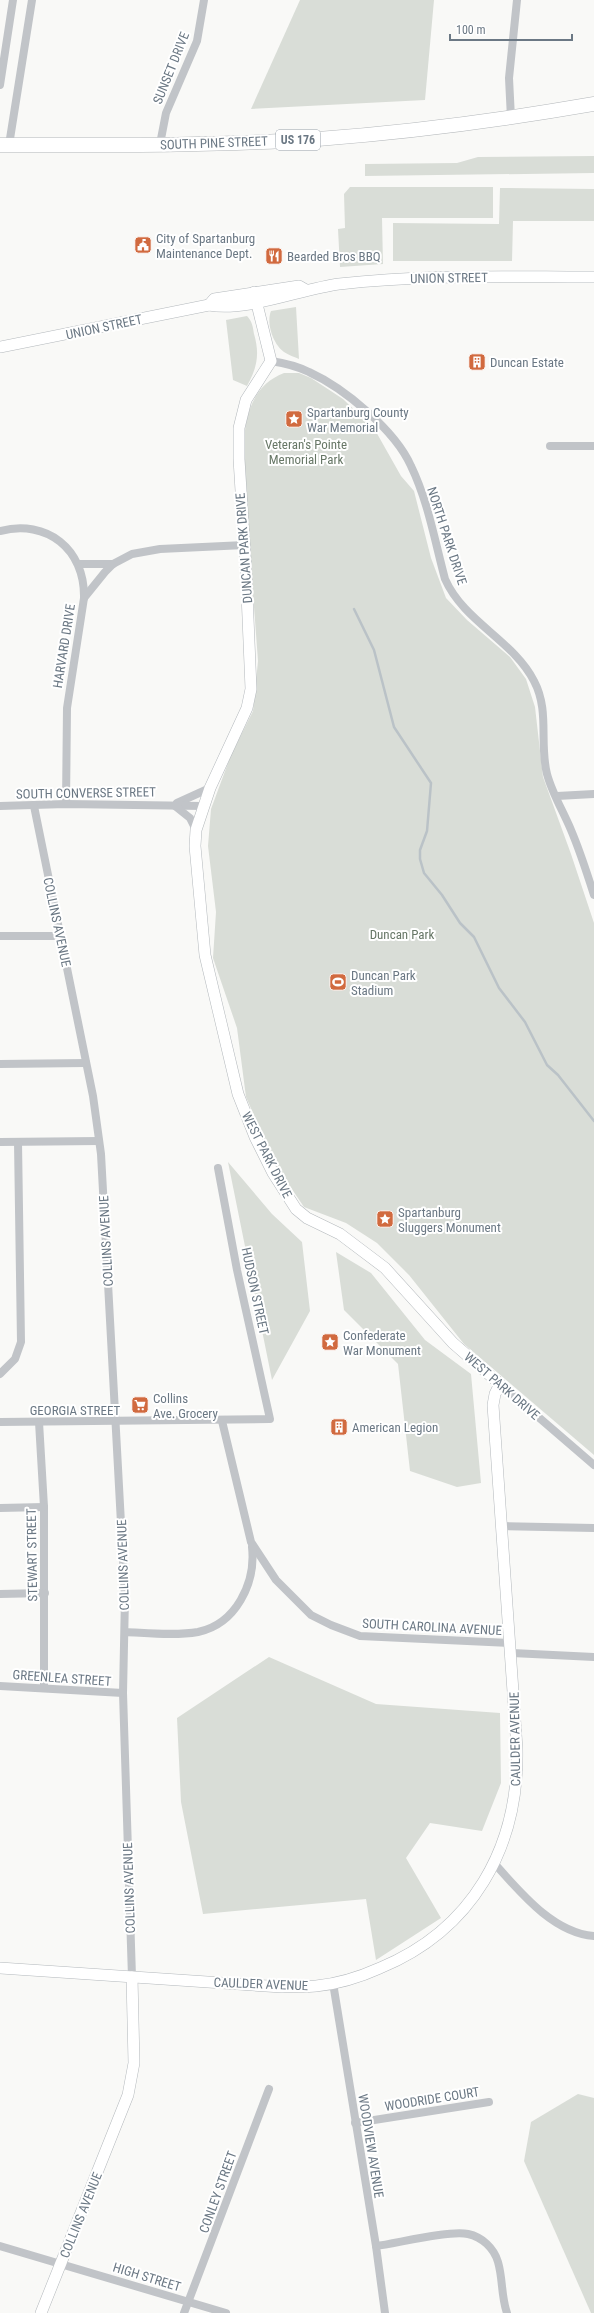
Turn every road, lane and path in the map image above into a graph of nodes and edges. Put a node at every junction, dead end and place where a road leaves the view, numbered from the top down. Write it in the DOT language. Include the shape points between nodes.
graph roads {
  1 [pos="13,0"];
  2 [pos="32,0"];
  3 [pos="204,0"];
  4 [pos="517,0"];
  5 [pos="0,85"];
  6 [pos="594,104"];
  7 [pos="511,118"];
  8 [pos="160,144"];
  9 [pos="4,145"];
  10 [pos="594,277"];
  11 [pos="255,296"];
  12 [pos="0,347"];
  13 [pos="271,361"];
  14 [pos="550,446"];
  15 [pos="594,446"];
  16 [pos="0,531"];
  17 [pos="245,545"];
  18 [pos="79,564"];
  19 [pos="113,564"];
  20 [pos="84,598"];
  21 [pos="210,788"];
  22 [pos="594,794"];
  23 [pos="557,796"];
  24 [pos="66,804"];
  25 [pos="173,805"];
  26 [pos="0,806"];
  27 [pos="34,806"];
  28 [pos="204,806"];
  29 [pos="196,830"];
  30 [pos="594,895"];
  31 [pos="0,936"];
  32 [pos="60,936"];
  33 [pos="86,1062"];
  34 [pos="0,1064"];
  35 [pos="99,1141"];
  36 [pos="0,1142"];
  37 [pos="18,1142"];
  38 [pos="218,1168"];
  39 [pos="0,1374"];
  40 [pos="500,1384"];
  41 [pos="270,1419"];
  42 [pos="222,1421"];
  43 [pos="0,1422"];
  44 [pos="39,1422"];
  45 [pos="116,1422"];
  46 [pos="594,1465"];
  47 [pos="44,1507"];
  48 [pos="0,1508"];
  49 [pos="502,1526"];
  50 [pos="594,1528"];
  51 [pos="251,1542"];
  52 [pos="45,1593"];
  53 [pos="0,1594"];
  54 [pos="125,1632"];
  55 [pos="511,1648"];
  56 [pos="594,1657"];
  57 [pos="0,1686"];
  58 [pos="44,1688"];
  59 [pos="123,1694"];
  60 [pos="494,1863"];
  61 [pos="594,1936"];
  62 [pos="0,1968"];
  63 [pos="132,1977"];
  64 [pos="333,1983"];
  65 [pos="269,2088"];
  66 [pos="489,2102"];
  67 [pos="355,2123"];
  68 [pos="0,2246"];
  69 [pos="376,2246"];
  70 [pos="61,2263"];
  71 [pos="188,2302"];
  72 [pos="41,2313"];
  73 [pos="184,2313"];
  74 [pos="226,2313"];
  75 [pos="385,2313"];
  76 [pos="507,2313"];
  1 -- 5 [label="street"];
  2 -- 9 [label="street"];
  3 -- 8 [label="street, SUNSET DRIVE" via="196,41 166,113"];
  4 -- 7 [label="street" via="509,72"];
  6 -- 7 [label="highway, SOUTH PINE STREET / US 176"];
  7 -- 8 [label="highway, SOUTH PINE STREET / US 176" via="317,139"];
  8 -- 9 [label="highway, SOUTH PINE STREET / US 176"];
  10 -- 11 [label="street, UNION STREET" via="396,279 338,284 306,290 299,286"];
  11 -- 12 [label="street, UNION STREET" via="214,299 209,305"];
  11 -- 13 [label="street"];
  13 -- 17 [label="street, DUNCAN PARK DRIVE" via="246,400 240,418 239,459"];
  13 -- 23 [label="street, NORTH PARK DRIVE" via="290,364 309,372 345,394 404,452 424,500 450,591 465,610 518,658 535,682 544,711 545,761 549,780"];
  14 -- 15 [label="street"];
  16 -- 18 [label="street" via="20,528 41,531 68,548"];
  17 -- 19 [label="street, HARVARD DRIVE" via="142,551"];
  17 -- 21 [label="street, DUNCAN PARK DRIVE" via="251,689 247,708"];
  18 -- 19 [label="street"];
  18 -- 20 [label="street" via="84,582"];
  19 -- 20 [label="street, HARVARD DRIVE"];
  20 -- 24 [label="street, HARVARD DRIVE" via="67,708"];
  21 -- 25 [label="street, SOUTH CONVERSE STREET"];
  21 -- 28 [label="street, DUNCAN PARK DRIVE"];
  22 -- 23 [label="street"];
  23 -- 30 [label="street, NORTH PARK DRIVE"];
  24 -- 25 [label="street, SOUTH CONVERSE STREET"];
  24 -- 27 [label="street, SOUTH CONVERSE STREET"];
  25 -- 28 [label="street, SOUTH CONVERSE STREET"];
  25 -- 29 [label="street, SOUTH CONVERSE STREET" via="185,812"];
  26 -- 27 [label="street, SOUTH CONVERSE STREET"];
  27 -- 32 [label="street, COLLINS AVENUE"];
  28 -- 29 [label="street, WEST PARK DRIVE"];
  29 -- 40 [label="street, WEST PARK DRIVE" via="196,869 206,964 238,1094 273,1173 301,1214 340,1234 385,1268 448,1339"];
  31 -- 32 [label="street"];
  32 -- 33 [label="street, COLLINS AVENUE"];
  33 -- 34 [label="street"];
  33 -- 35 [label="street, COLLINS AVENUE"];
  35 -- 37 [label="street"];
  35 -- 45 [label="street, COLLINS AVENUE"];
  36 -- 37 [label="street"];
  37 -- 39 [label="street" via="21,1342 16,1359"];
  38 -- 41 [label="street, HUDSON STREET" via="237,1270"];
  40 -- 46 [label="street, WEST PARK DRIVE"];
  40 -- 49 [label="street, CAULDER AVENUE" via="493,1406"];
  41 -- 42 [label="street, GEORGIA STREET"];
  42 -- 45 [label="street, GEORGIA STREET"];
  42 -- 51 [label="street, SOUTH CAROLINA AVENUE"];
  43 -- 44 [label="street, GEORGIA STREET"];
  44 -- 45 [label="street, GEORGIA STREET"];
  44 -- 47 [label="street, STEWART STREET"];
  45 -- 54 [label="street, COLLINS AVENUE"];
  47 -- 48 [label="street"];
  47 -- 52 [label="street, STEWART STREET"];
  49 -- 50 [label="street"];
  49 -- 55 [label="street, CAULDER AVENUE"];
  51 -- 54 [label="street" via="252,1564 248,1586 232,1612 221,1622 208,1629 186,1634"];
  51 -- 55 [label="street, SOUTH CAROLINA AVENUE" via="276,1580 305,1610 322,1621 350,1633"];
  52 -- 53 [label="street"];
  52 -- 58 [label="street, STEWART STREET"];
  54 -- 59 [label="street, COLLINS AVENUE"];
  55 -- 56 [label="street, SOUTH CAROLINA AVENUE"];
  55 -- 60 [label="street, CAULDER AVENUE" via="517,1749 516,1785 510,1821"];
  57 -- 58 [label="street, GREENLEA STREET"];
  58 -- 59 [label="street, GREENLEA STREET"];
  59 -- 63 [label="street, COLLINS AVENUE"];
  60 -- 61 [label="street" via="555,1924 574,1933"];
  60 -- 64 [label="street, CAULDER AVENUE" via="468,1904 435,1938 391,1964"];
  62 -- 63 [label="street, CAULDER AVENUE"];
  63 -- 64 [label="street, CAULDER AVENUE" via="282,1987"];
  63 -- 70 [label="street, COLLINS AVENUE" via="134,2047 131,2085"];
  64 -- 67 [label="street, WOODVIEW AVENUE"];
  65 -- 71 [label="street, CONLEY STREET"];
  66 -- 67 [label="street, WOODRIDE COURT"];
  67 -- 69 [label="street, WOODVIEW AVENUE"];
  68 -- 70 [label="street, HIGH STREET"];
  69 -- 75 [label="street, WOODVIEW AVENUE"];
  69 -- 76 [label="street" via="466,2233 483,2240 494,2254"];
  70 -- 71 [label="street, HIGH STREET"];
  70 -- 72 [label="street, COLLINS AVENUE"];
  71 -- 73 [label="street, CONLEY STREET"];
  71 -- 74 [label="street, HIGH STREET"];
}
